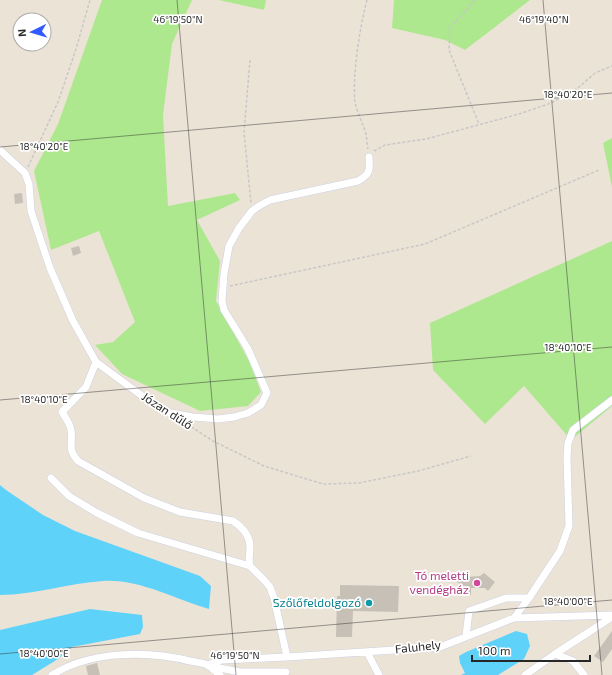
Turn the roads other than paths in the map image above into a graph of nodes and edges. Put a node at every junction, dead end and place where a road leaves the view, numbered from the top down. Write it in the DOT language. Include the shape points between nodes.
graph roads {
  1 [pos="0,150"];
  2 [pos="369,157"];
  3 [pos="96,362"];
  4 [pos="612,400"];
  5 [pos="52,478"];
  6 [pos="250,566"];
  7 [pos="529,598"];
  8 [pos="612,616"];
  9 [pos="514,618"];
  10 [pos="466,636"];
  11 [pos="367,652"];
  12 [pos="555,654"];
  13 [pos="287,657"];
  14 [pos="207,665"];
  15 [pos="286,672"];
  16 [pos="52,675"];
  17 [pos="220,675"];
  18 [pos="379,675"];
  19 [pos="525,675"];
  20 [pos="584,675"];
  1 -- 3 [label="street, Józan dűlő" via="26,173 31,211 50,268"];
  2 -- 3 [label="street, Józan dűlő" via="369,170 366,176 358,181 270,200 259,206 239,228 229,246 222,302 224,310 248,349 264,386 266,393 261,405 248,413 218,419 170,413"];
  3 -- 6 [label="street" via="86,387 62,412 71,431 72,454 78,462 144,498 180,512 233,521 249,539"];
  4 -- 7 [label="street" via="573,430 568,443 567,457 569,526 560,551"];
  5 -- 6 [label="street" via="69,496 138,533"];
  6 -- 13 [label="street" via="270,587"];
  7 -- 9 [label="street"];
  7 -- 10 [label="street" via="506,598 469,611"];
  8 -- 9 [label="street"];
  8 -- 12 [label="street"];
  9 -- 10 [label="street, Faluhely"];
  10 -- 11 [label="street, Faluhely" via="440,647"];
  11 -- 13 [label="street, Faluhely"];
  11 -- 18 [label="street"];
  12 -- 19 [label="street"];
  12 -- 20 [label="street" via="573,661"];
  13 -- 14 [label="street, Faluhely" via="222,660"];
  14 -- 15 [label="street" via="240,672"];
  14 -- 16 [label="street, Faluhely" via="173,656 119,654 86,660"];
  14 -- 17 [label="street, Faluhely"];
}
